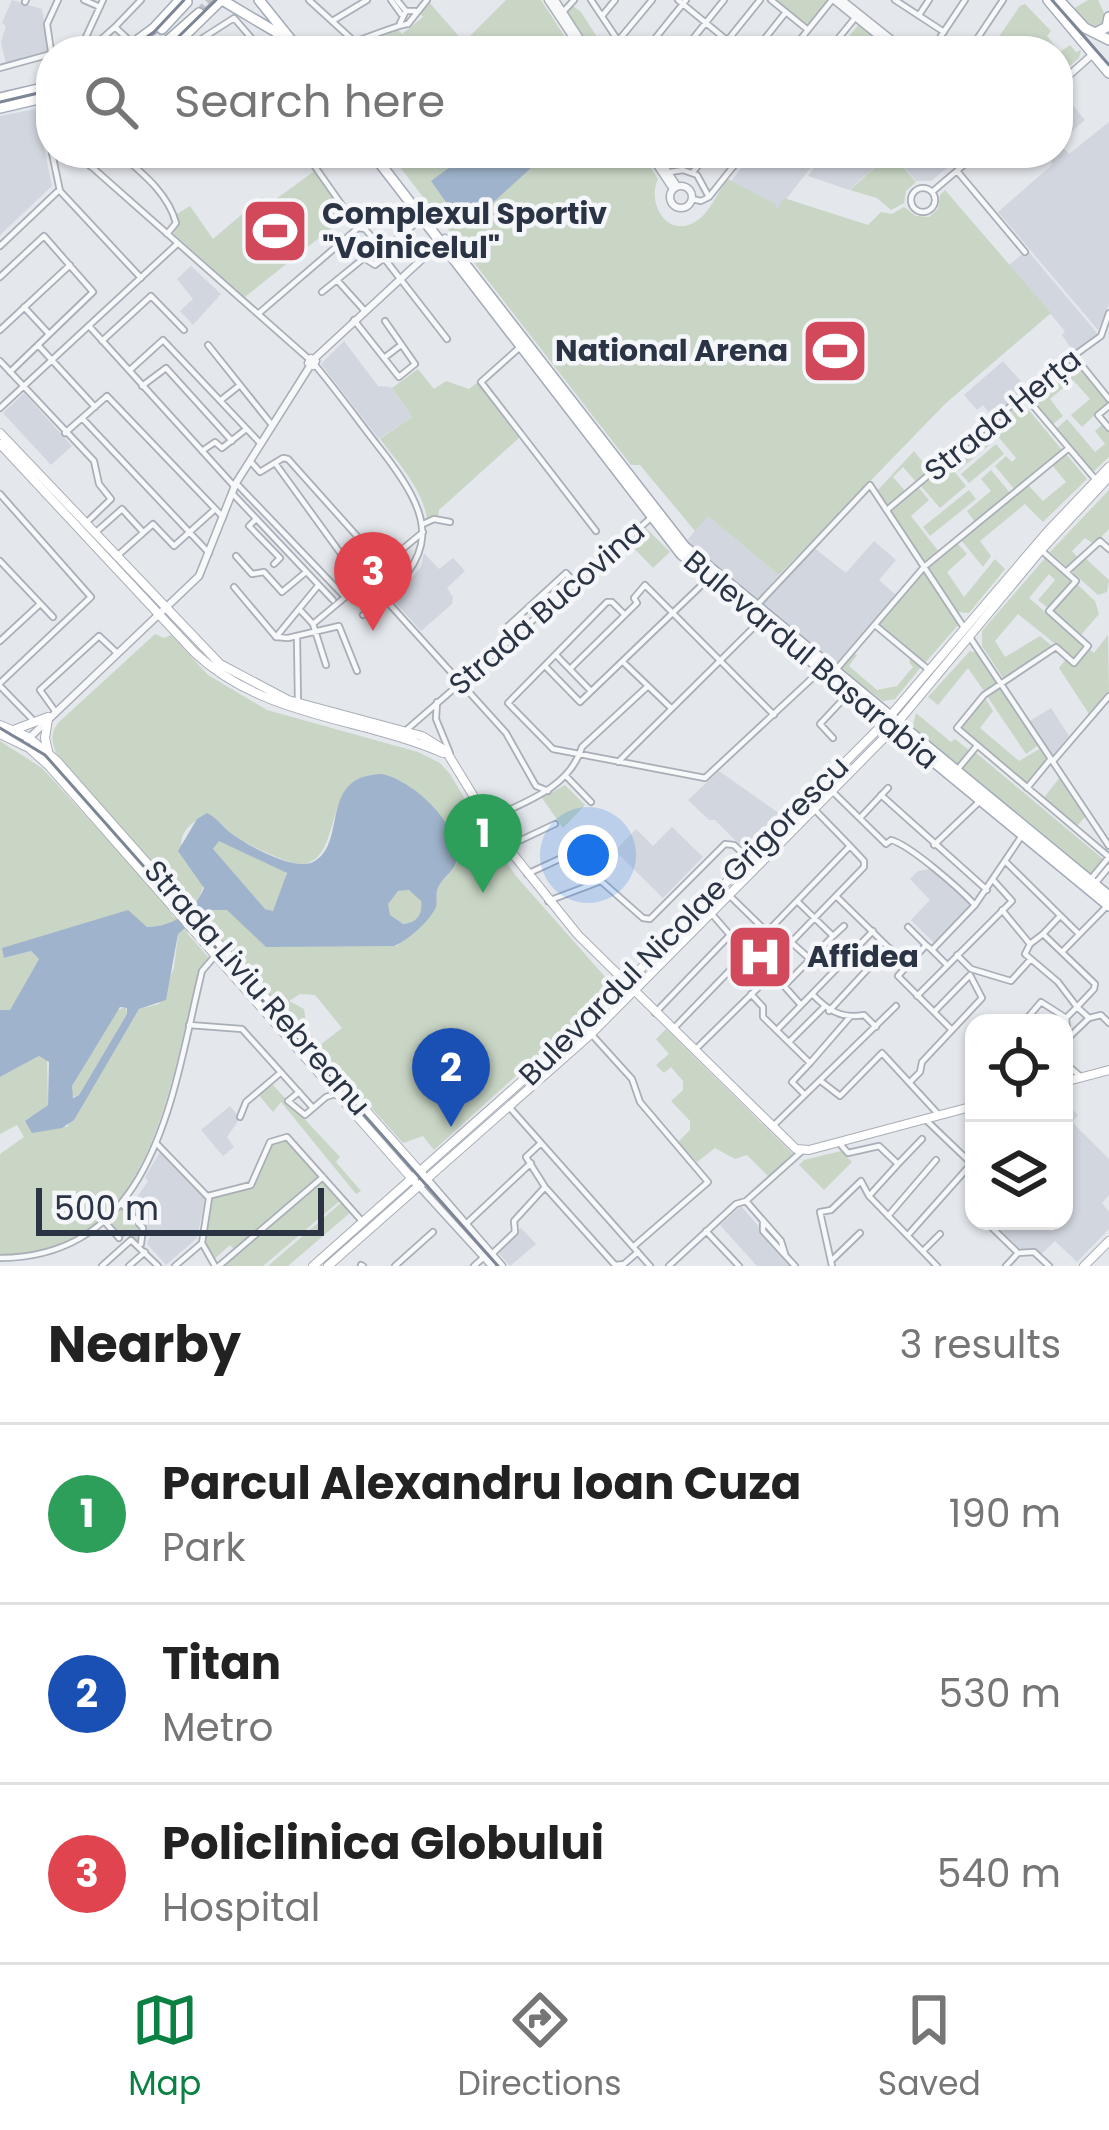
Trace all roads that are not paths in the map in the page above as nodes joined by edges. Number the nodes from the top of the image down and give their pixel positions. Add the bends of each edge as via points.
1 (58, 0) edge
2 (84, 0) edge
3 (141, 0) edge
4 (222, 0) edge
5 (259, 0) edge
6 (309, 0) edge
7 (367, 0) edge
8 (394, 0) edge
9 (427, 0) edge
10 (552, 0) edge
11 (574, 0) edge
12 (591, 0) edge
13 (615, 0) edge
14 (652, 0) edge
15 (724, 0) edge
16 (760, 0) edge
17 (771, 0) edge
18 (836, 0) edge
19 (895, 0) edge
20 (929, 0) edge
21 (965, 0) edge
22 (1003, 0) edge
23 (1048, 0) edge
24 (1059, 0) edge
25 (184, 1) edge
26 (682, 1) edge
27 (101, 4) edge
28 (854, 10) edge
29 (415, 11) junction
30 (404, 12) junction
31 (786, 12) junction
32 (199, 13) tunnel mouth
33 (561, 14) junction
34 (1108, 14) edge
35 (602, 16) junction
36 (919, 16) junction
37 (336, 18) junction
38 (400, 23) junction
39 (706, 23) junction
40 (115, 27) junction
41 (808, 30) junction
42 (944, 32) junction
43 (1091, 33) junction
44 (279, 35) edge
45 (49, 36) edge
46 (87, 36) edge
47 (105, 36) edge
48 (121, 36) edge
49 (145, 36) edge
50 (173, 36) edge
51 (188, 36) edge
52 (208, 36) edge
53 (248, 36) edge
54 (285, 36) edge
55 (352, 36) edge
56 (371, 36) edge
57 (575, 36) edge
58 (615, 36) edge
59 (622, 36) edge
60 (657, 36) edge
61 (695, 36) edge
62 (723, 36) edge
63 (731, 36) edge
64 (766, 36) edge
65 (803, 36) edge
66 (838, 36) edge
67 (884, 36) edge
68 (941, 36) edge
69 (979, 36) edge
70 (1108, 36) edge
71 (1094, 54) junction
72 (36, 57) edge
73 (0, 68) edge
74 (1073, 72) edge
75 (1109, 73) edge
76 (36, 93) edge
77 (36, 95) edge
78 (0, 98) edge
79 (0, 108) edge
80 (56, 168) edge
81 (92, 168) edge
82 (136, 168) edge
83 (317, 168) edge
84 (386, 168) edge
85 (387, 168) edge
86 (662, 168) edge
87 (696, 168) edge
88 (733, 168) edge
89 (960, 168) edge
90 (957, 171) junction
91 (693, 172) junction
92 (666, 174) junction
93 (675, 188) junction
94 (60, 190) junction
95 (932, 192) dead end
96 (709, 197) junction
97 (692, 199) junction
98 (422, 218) junction
99 (358, 228) junction
100 (167, 234) junction
101 (442, 240) junction
102 (178, 243) junction
103 (0, 246) edge
104 (1025, 252) dead end
105 (383, 254) junction
106 (70, 265) junction
107 (0, 277) edge
108 (141, 278) junction
109 (400, 278) junction
110 (337, 280) junction
111 (322, 292) dead end
112 (24, 308) junction
113 (364, 310) junction
114 (1109, 313) edge
115 (258, 314) junction
116 (354, 320) junction
117 (385, 321) dead end
118 (89, 326) junction
119 (0, 330) edge
120 (184, 330) dead end
121 (49, 335) junction
122 (447, 339) dead end
123 (102, 341) junction
124 (38, 345) junction
125 (208, 345) dead end
126 (401, 345) junction
127 (520, 347) junction
128 (1075, 357) junction
129 (384, 358) junction
130 (52, 360) junction
131 (0, 361) edge
132 (312, 362) junction
133 (129, 371) junction
134 (10, 372) junction
135 (240, 385) junction
136 (142, 386) junction
137 (22, 388) junction
138 (1024, 395) junction
139 (219, 401) junction
140 (1109, 402) edge
141 (95, 407) junction
142 (0, 409) edge
143 (82, 418) junction
144 (272, 425) junction
145 (1109, 428) edge
146 (244, 430) junction
147 (0, 433) edge
148 (65, 434) junction
149 (232, 441) junction
150 (260, 443) junction
151 (0, 444) edge
152 (1069, 448) junction
153 (202, 452) junction
154 (250, 461) junction
155 (275, 463) junction
156 (1109, 467) edge
157 (1109, 477) edge
158 (1096, 480) junction
159 (234, 488) junction
160 (0, 494) edge
161 (214, 510) junction
162 (886, 511) junction
163 (654, 516) junction
164 (223, 517) junction
165 (256, 519) junction
166 (450, 522) dead end
167 (85, 524) junction
168 (423, 528) junction
169 (596, 531) dead end
170 (143, 532) junction
171 (189, 532) junction
172 (94, 534) junction
173 (1109, 549) edge
174 (1041, 550) junction
175 (209, 553) junction
176 (236, 556) dead end
177 (116, 557) junction
178 (0, 561) edge
179 (381, 563) junction
180 (274, 564) dead end
181 (924, 567) junction
182 (307, 572) junction
183 (1066, 572) junction
184 (709, 578) junction
185 (360, 580) junction
186 (575, 583) junction
187 (319, 585) junction
188 (234, 587) dead end
189 (344, 595) junction
190 (384, 598) junction
191 (333, 600) dead end
192 (40, 604) junction
193 (756, 607) junction
194 (300, 610) junction
195 (162, 613) junction
196 (674, 614) junction
197 (363, 615) dead end
198 (625, 615) junction
199 (53, 617) dead end
200 (761, 620) junction
201 (874, 625) junction
202 (314, 628) junction
203 (966, 631) junction
204 (508, 633) dead end
205 (297, 636) junction
206 (276, 637) junction
207 (0, 640) edge
208 (118, 653) junction
209 (557, 656) junction
210 (623, 662) junction
211 (721, 663) junction
212 (326, 664) dead end
213 (546, 667) junction
214 (570, 669) junction
215 (828, 670) junction
216 (928, 670) junction
217 (357, 671) dead end
218 (460, 684) junction
219 (1001, 684) junction
220 (0, 685) edge
221 (647, 686) junction
222 (592, 692) junction
223 (850, 692) junction
224 (1109, 696) edge
225 (437, 702) junction
226 (298, 703) junction
227 (672, 710) junction
228 (52, 714) junction
229 (775, 716) junction
230 (891, 722) junction
231 (37, 724) junction
232 (0, 725) edge
233 (13, 730) junction
234 (404, 731) junction
235 (0, 734) edge
236 (439, 738) junction
237 (833, 738) dead end
238 (413, 742) junction
239 (28, 743) junction
240 (977, 746) junction
241 (48, 752) junction
242 (565, 753) junction
243 (579, 755) junction
244 (452, 759) junction
245 (618, 761) junction
246 (1052, 761) junction
247 (575, 764) junction
248 (957, 770) junction
249 (566, 776) junction
250 (536, 786) junction
251 (828, 787) junction
252 (888, 788) dead end
253 (1027, 788) junction
254 (548, 791) junction
255 (881, 795) junction
256 (534, 797) junction
257 (981, 800) junction
258 (591, 802) dead end
259 (814, 809) junction
260 (860, 818) junction
261 (487, 820) junction
262 (792, 823) junction
263 (555, 824) dead end
264 (1023, 834) junction
265 (944, 836) junction
266 (571, 842) dead end
267 (934, 845) junction
268 (850, 846) junction
269 (1109, 846) edge
270 (506, 847) junction
271 (944, 849) junction
272 (579, 850) junction
273 (1109, 857) edge
274 (748, 859) junction
275 (1006, 863) junction
276 (1109, 867) edge
277 (527, 874) junction
278 (601, 881) junction
279 (994, 881) junction
280 (1090, 885) junction
281 (987, 890) junction
282 (725, 891) junction
283 (836, 896) junction
284 (548, 901) junction
285 (796, 901) junction
286 (1109, 902) edge
287 (176, 904) junction
288 (976, 905) junction
289 (707, 909) junction
290 (1002, 910) junction
291 (1060, 916) junction
292 (815, 918) junction
293 (844, 926) dead end
294 (908, 927) dead end
295 (767, 932) junction
296 (872, 932) junction
297 (1043, 934) junction
298 (1078, 934) junction
299 (833, 936) junction
300 (792, 943) junction
301 (1030, 944) junction
302 (888, 947) junction
303 (929, 947) junction
304 (219, 952) junction
305 (1061, 952) junction
306 (957, 955) junction
307 (656, 960) junction
308 (810, 960) junction
309 (1030, 960) junction
310 (910, 961) junction
311 (946, 965) junction
312 (970, 972) junction
313 (768, 978) junction
314 (625, 983) junction
315 (784, 986) junction
316 (633, 991) junction
317 (751, 994) junction
318 (812, 994) junction
319 (917, 996) junction
320 (801, 1005) junction
321 (896, 1006) dead end
322 (1077, 1006) junction
323 (827, 1008) junction
324 (934, 1012) junction
325 (655, 1013) junction
326 (1027, 1014) edge
327 (1060, 1014) edge
328 (1070, 1014) edge
329 (849, 1018) junction
330 (1089, 1018) junction
331 (1109, 1023) edge
332 (189, 1025) junction
333 (876, 1027) junction
334 (588, 1030) junction
335 (673, 1030) junction
336 (777, 1030) junction
337 (952, 1030) junction
338 (1073, 1033) edge
339 (789, 1042) junction
340 (694, 1051) junction
341 (810, 1063) junction
342 (1073, 1069) edge
343 (1109, 1070) edge
344 (281, 1072) junction
345 (1081, 1077) junction
346 (1073, 1079) edge
347 (911, 1081) junction
348 (822, 1082) junction
349 (330, 1084) junction
350 (298, 1092) junction
351 (338, 1094) junction
352 (807, 1096) junction
353 (326, 1097) junction
354 (508, 1106) junction
355 (313, 1108) junction
356 (965, 1108) edge
357 (939, 1115) junction
358 (240, 1117) dead end
359 (925, 1119) junction
360 (777, 1128) junction
361 (922, 1138) dead end
362 (839, 1142) junction
363 (541, 1143) junction
364 (157, 1144) junction
365 (802, 1150) junction
366 (965, 1157) edge
367 (935, 1160) dead end
368 (531, 1162) junction
369 (898, 1164) junction
370 (965, 1174) edge
371 (323, 1177) junction
372 (419, 1179) junction
373 (545, 1187) junction
374 (208, 1196) junction
375 (869, 1196) junction
376 (746, 1201) junction
377 (122, 1204) junction
378 (888, 1216) junction
379 (105, 1222) junction
380 (363, 1222) junction
381 (466, 1224) junction
382 (994, 1230) edge
383 (706, 1231) junction
384 (433, 1232) dead end
385 (860, 1233) dead end
386 (940, 1234) dead end
387 (908, 1236) junction
388 (119, 1238) dead end
389 (1109, 1241) edge
390 (202, 1243) junction
391 (143, 1249) junction
392 (636, 1250) junction
393 (923, 1251) junction
394 (1018, 1253) junction
395 (488, 1255) junction
396 (0, 1258) edge
397 (831, 1264) edge
398 (102, 1266) edge
399 (128, 1266) edge
400 (158, 1266) edge
401 (175, 1266) edge
402 (217, 1266) edge
403 (313, 1266) edge
404 (328, 1266) edge
405 (395, 1266) edge
406 (474, 1266) edge
407 (492, 1266) edge
408 (502, 1266) edge
409 (618, 1266) edge
410 (650, 1266) edge
411 (669, 1266) edge
412 (739, 1266) edge
413 (795, 1266) edge
414 (937, 1266) edge
415 (1006, 1266) edge
416 (1048, 1266) edge
417 (1084, 1266) edge

1 - 45 street
2 - 27 street
3 - 40 street
4 - 44 main road
4 - 51 main road
5 - 54 main road
6 - 37 street
7 - 37 street
8 - 30 street
9 - 29 street
10 - 33 street
11 - 33 street
12 - 35 street
13 - 35 street
14 - 59 street
15 - 39 street
16 - 63 street
17 - 31 street
18 - 28 street
18 - 41 street
19 - 36 street
20 - 36 street
21 - 42 street
22 - 69 street
23 - 71 main road
24 - 43 main road
25 - 49 main road
26 - 39 street
26 - 60 street
27 - 46 street
28 - 66 street
28 - 67 street
29 - 30 street
29 - 38 street
30 - 38 street
31 - 41 street
31 - 64 street
32 - 50 main road
33 - 57 street
34 - 43 main road via 1104,30
35 - 58 street
36 - 42 street
37 - 55 street
38 - 56 street
39 - 61 street
39 - 62 street
40 - 47 street
40 - 48 street
41 - 65 street
42 - 68 street
43 - 70 main road
52 - 53 street via 234,18
70 - 71 main road
71 - 74 street
71 - 75 main road
72 - 73 street
76 - 78 main road
77 - 79 main road
80 - 94 street
81 - 100 street
82 - 100 street via 175,217
83 - 99 street
84 - 98 main road, Bulevardul Basarabia
85 - 101 main road, Bulevardul Basarabia
86 - 92 street
87 - 91 street
88 - 96 street
89 - 90 street
90 - 95 street
90 - 104 street
91 - 92 street
91 - 96 street
92 - 93 street
93 - 97 street via 688,188
93 - 97 street via 676,207
94 - 103 street
94 - 108 street
96 - 97 street
98 - 101 main road, Bulevardul Basarabia
98 - 105 street
99 - 105 street
99 - 115 street
100 - 102 street
101 - 109 street
101 - 127 main road, Bulevardul Basarabia
101 - 163 main road, Bulevardul Basarabia
102 - 108 street
102 - 115 street
105 - 109 street
105 - 110 street
106 - 107 street via 44,236
106 - 112 street
106 - 121 street via 94,292
108 - 118 street
109 - 113 street
109 - 122 street
110 - 111 street
110 - 113 street
112 - 119 street
112 - 121 street
113 - 116 street
114 - 128 street, Strada Herța via 1101,336
115 - 132 street
116 - 129 street
116 - 132 street
117 - 126 street
118 - 123 street
118 - 130 street
120 - 123 street via 151,296
121 - 124 street
123 - 133 street
124 - 130 street
124 - 134 street
125 - 135 street
126 - 129 street
126 - 129 street via 414,366 399,377
127 - 163 main road, Bulevardul Basarabia
127 - 169 street via 481,382
128 - 138 street, Strada Herța
128 - 140 street
130 - 137 street
130 - 141 street
131 - 134 street
132 - 144 street
132 - 168 street via 409,485
133 - 136 street
133 - 139 street via 163,340
134 - 137 street
135 - 139 street
135 - 144 street
136 - 149 street via 166,368
136 - 153 street
137 - 142 street
137 - 148 street
138 - 152 street
138 - 162 street, Strada Herța
139 - 146 street
140 - 145 street via 1098,415
141 - 143 street
141 - 161 street via 107,396
143 - 148 street
143 - 171 street
144 - 150 street
146 - 149 street
146 - 150 street
147 - 167 main road
148 - 167 street via 94,461 110,501
149 - 153 street
150 - 154 street
151 - 195 main road
152 - 158 street
152 - 181 street
153 - 159 street
154 - 155 street via 259,472
154 - 159 street
155 - 179 street via 288,459
155 - 185 street
156 - 158 main road
157 - 174 main road
158 - 203 main road
159 - 164 street
159 - 165 street
159 - 189 street
160 - 220 street via 91,597
161 - 164 street
161 - 171 street
162 - 181 street
162 - 193 street via 870,485
163 - 184 main road, Bulevardul Basarabia
163 - 186 street, Strada Bucovina
163 - 193 main road, Bulevardul Basarabia
164 - 175 street
165 - 180 street via 250,526 280,557
165 - 182 street
166 - 168 street via 434,519
167 - 172 main road
168 - 179 street
168 - 190 street via 415,565
170 - 171 street via 154,524 174,546
170 - 172 street via 122,509
170 - 177 street
171 - 175 street
172 - 177 main road
173 - 183 street via 1100,541
174 - 183 street
174 - 203 main road
175 - 195 street via 196,580
176 - 182 street via 283,592
177 - 195 main road
178 - 192 street
179 - 185 street
181 - 201 street
181 - 203 street
182 - 187 street
183 - 219 street via 1076,580 1048,611 1088,646 1074,663 1056,647
184 - 196 street
184 - 200 main road, Bulevardul Basarabia
185 - 189 street
186 - 204 street via 566,573
186 - 218 street, Strada Bucovina
187 - 191 street
187 - 194 street
188 - 206 street
189 - 202 street
190 - 197 street
190 - 218 street
192 - 199 street
192 - 207 street
193 - 215 main road, Bulevardul Basarabia
194 - 202 street
194 - 206 street
195 - 208 street
195 - 226 main road via 220,664
195 - 238 main road via 206,663 256,694
196 - 198 street via 645,585
196 - 210 street
196 - 211 street
198 - 209 street via 611,602
198 - 214 street
200 - 211 street
200 - 215 main road, Bulevardul Basarabia
201 - 215 street
201 - 216 street
202 - 205 street
202 - 212 street
202 - 217 street via 339,626
203 - 216 main road
203 - 219 street
203 - 230 main road
205 - 206 street
205 - 226 street
208 - 228 street
208 - 228 street via 101,635 40,690
209 - 213 street
209 - 214 street
210 - 221 street
210 - 222 street
211 - 227 street
211 - 229 street
213 - 222 street via 580,702
213 - 242 street via 508,704
214 - 222 street
215 - 223 main road, Bulevardul Basarabia
215 - 229 street
215 - 230 main road, Bulevardul Basarabia
216 - 230 main road
218 - 225 street, Strada Bucovina
218 - 250 street via 506,733
219 - 240 street via 957,728
219 - 246 street
220 - 231 street
221 - 227 street
221 - 243 street
223 - 230 main road, Bulevardul Basarabia
223 - 237 street via 820,724
224 - 246 street
225 - 234 street, Strada Bucovina
225 - 236 street, Strada Bucovina
226 - 234 main road
227 - 245 street
228 - 231 main road
228 - 239 street
228 - 241 main road
229 - 245 street via 705,778
230 - 248 main road, Bulevardul Basarabia
230 - 251 main road, Bulevardul Nicolae Grigorescu
230 - 257 main road, Bulevardul Basarabia
231 - 233 main road
232 - 233 main road, Strada Liviu Rebreanu
233 - 239 main road, Strada Liviu Rebreanu
234 - 236 main road
235 - 239 main road, Strada Liviu Rebreanu
236 - 238 main road
236 - 244 main road
238 - 244 main road
239 - 241 main road, Strada Liviu Rebreanu
239 - 287 main road, Strada Liviu Rebreanu
240 - 248 street
240 - 253 street
241 - 287 main road, Strada Liviu Rebreanu
242 - 243 street
242 - 247 street
243 - 245 street
243 - 247 street
244 - 261 main road
246 - 253 street
246 - 269 street
247 - 249 street
248 - 280 main road, Bulevardul Basarabia
249 - 254 street
249 - 258 street
250 - 254 street
250 - 256 street
251 - 259 main road, Bulevardul Nicolae Grigorescu
251 - 260 street
251 - 262 main road, Bulevardul Nicolae Grigorescu
252 - 255 street
253 - 273 street
254 - 256 street
255 - 260 street
255 - 267 street
256 - 261 street
257 - 264 main road, Bulevardul Basarabia
257 - 265 street
259 - 262 main road, Bulevardul Nicolae Grigorescu
259 - 268 street
260 - 288 street
261 - 270 main road
262 - 274 main road, Bulevardul Nicolae Grigorescu
262 - 282 main road, Bulevardul Nicolae Grigorescu
263 - 270 street
264 - 275 street
264 - 280 main road, Bulevardul Basarabia
265 - 267 street
265 - 271 street
266 - 272 street
267 - 271 street
268 - 283 street via 865,865
268 - 285 street
270 - 277 main road
271 - 281 street
272 - 277 street
272 - 278 street
273 - 280 street
274 - 278 street via 734,844 722,846 650,920
274 - 282 main road, Bulevardul Nicolae Grigorescu
275 - 279 street
275 - 291 street
276 - 280 street
277 - 284 main road
278 - 284 street
279 - 281 street
279 - 290 street via 1012,898
280 - 286 main road, Bulevardul Basarabia
281 - 288 street
282 - 289 main road, Bulevardul Nicolae Grigorescu
282 - 295 street
283 - 292 street
283 - 296 street
284 - 314 main road
285 - 292 street
285 - 295 street
286 - 298 street
287 - 304 main road, Strada Liviu Rebreanu
288 - 303 street
289 - 307 main road, Bulevardul Nicolae Grigorescu
289 - 325 street via 730,935
290 - 301 street
290 - 306 street
291 - 297 street
291 - 298 street
292 - 299 street
292 - 300 street
293 - 299 street
294 - 303 street
295 - 335 street
296 - 302 street
296 - 318 street
297 - 301 street
297 - 305 street
298 - 305 street
299 - 308 street
300 - 308 street
300 - 313 street via 771,963
301 - 309 street
302 - 310 street
302 - 323 street
303 - 310 street
303 - 311 street
304 - 332 street via 202,971
304 - 349 main road, Strada Liviu Rebreanu
304 - 372 main road, Strada Liviu Rebreanu
305 - 322 street via 1095,985
306 - 311 street
306 - 312 street
307 - 314 main road, Bulevardul Nicolae Grigorescu
307 - 316 main road, Bulevardul Nicolae Grigorescu
308 - 315 street
309 - 312 street via 1011,981
309 - 322 street
310 - 319 street via 898,976
311 - 319 street
312 - 324 street
312 - 337 street via 982,998
313 - 315 street
313 - 317 street
314 - 316 main road
314 - 334 main road, Bulevardul Nicolae Grigorescu
315 - 320 street
316 - 325 main road
316 - 334 main road, Bulevardul Nicolae Grigorescu
317 - 336 street
317 - 340 street
318 - 320 street
318 - 323 street
319 - 324 street
320 - 336 street
321 - 333 street
322 - 328 street
322 - 330 street
323 - 329 street
323 - 339 street
324 - 337 street
325 - 335 main road
326 - 327 street via 1040,1002
329 - 333 street via 864,1016
329 - 341 street
330 - 331 street
330 - 338 street
332 - 344 street via 242,1029
332 - 364 street
333 - 348 street
334 - 354 main road, Bulevardul Nicolae Grigorescu
334 - 372 main road, Bulevardul Nicolae Grigorescu
334 - 392 street via 708,1181
335 - 340 main road
336 - 339 street
337 - 347 street
339 - 341 street
340 - 360 main road
341 - 352 street via 792,1082
342 - 345 street
343 - 345 main road
344 - 350 street
344 - 358 street
345 - 346 main road
347 - 348 street via 882,1053 838,1096
347 - 357 street
348 - 352 street
349 - 351 main road, Strada Liviu Rebreanu
349 - 353 street
350 - 355 street
350 - 355 street via 288,1101 299,1114
351 - 353 street
351 - 372 main road, Strada Liviu Rebreanu
352 - 360 street
353 - 355 street
354 - 363 street
354 - 372 main road, Bulevardul Nicolae Grigorescu
356 - 357 main road
357 - 359 main road
359 - 362 main road
359 - 366 street
360 - 365 main road
361 - 369 street
362 - 365 main road
362 - 369 street via 848,1153 879,1146
363 - 368 street via 526,1157
363 - 392 street
364 - 374 street
364 - 377 street
365 - 376 street
367 - 378 street
368 - 373 street
368 - 381 street
369 - 375 street
370 - 387 street
371 - 374 street via 291,1139 278,1137 251,1185
371 - 380 street
371 - 402 street
372 - 380 main road, Bulevardul Nicolae Grigorescu
372 - 381 street, Strada Liviu Rebreanu
372 - 395 street, Strada Liviu Rebreanu
372 - 404 main road, Bulevardul Nicolae Grigorescu
373 - 395 street
373 - 409 street
374 - 390 street
375 - 378 street
375 - 397 street via 860,1180 820,1212
376 - 383 street
376 - 413 street
377 - 379 street
377 - 391 street via 143,1228
378 - 387 street
379 - 388 street
379 - 396 street via 47,1254
380 - 403 main road, Bulevardul Nicolae Grigorescu
381 - 395 street, Strada Liviu Rebreanu
382 - 394 street
383 - 411 street
383 - 412 street
384 - 405 street
385 - 397 street
386 - 393 street
387 - 393 street
389 - 417 main road
390 - 401 street
390 - 402 street
391 - 398 street via 131,1240
391 - 399 street
391 - 400 street
392 - 409 street
392 - 410 street
393 - 414 street
394 - 415 street
394 - 416 street via 1032,1251
395 - 406 street
395 - 407 street, Strada Liviu Rebreanu
395 - 408 street, Strada Liviu Rebreanu

